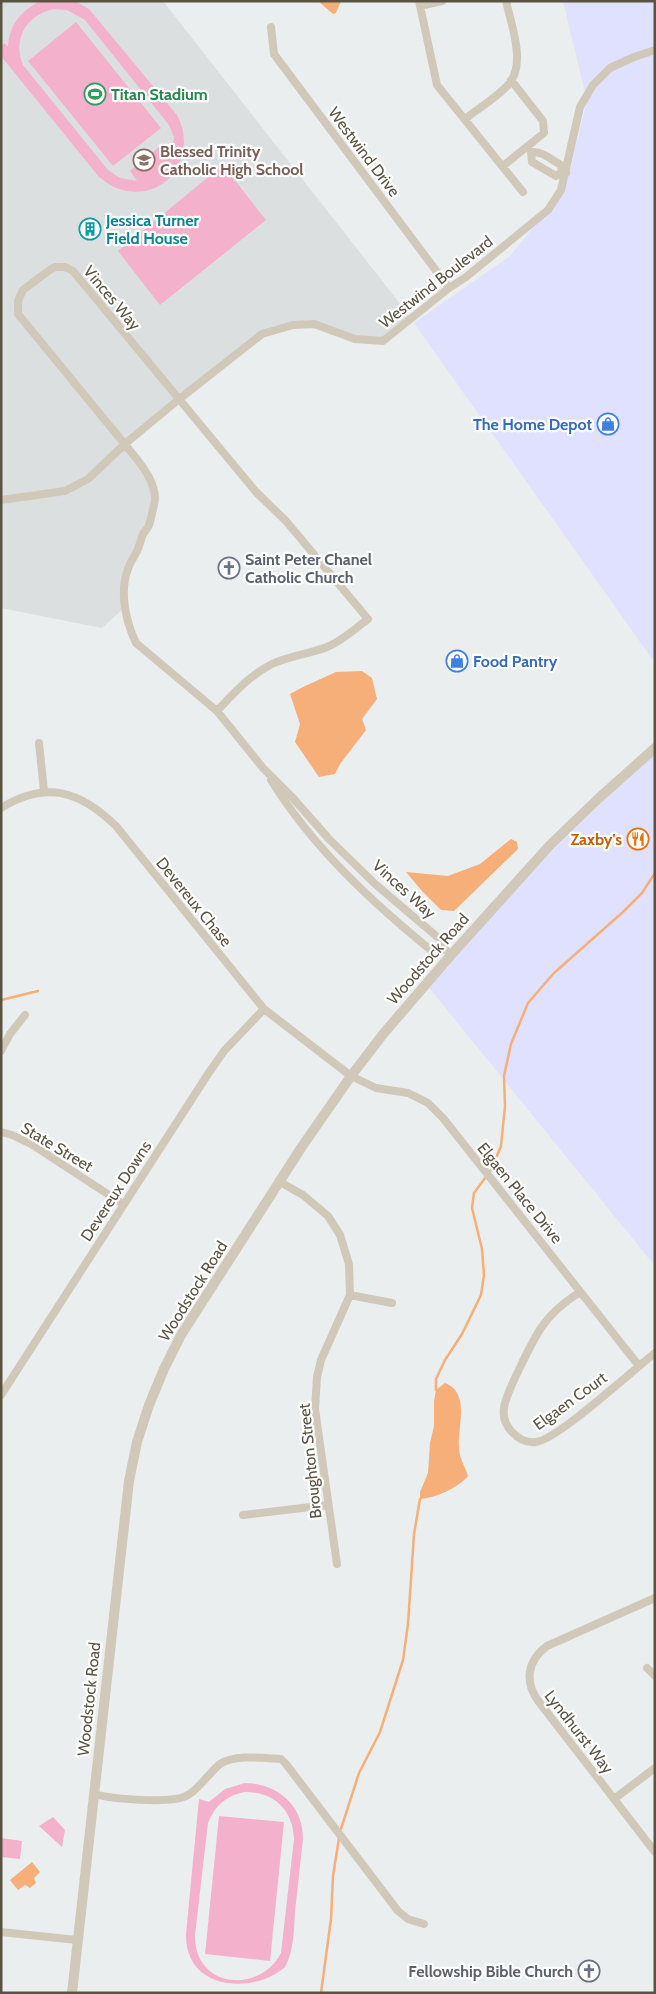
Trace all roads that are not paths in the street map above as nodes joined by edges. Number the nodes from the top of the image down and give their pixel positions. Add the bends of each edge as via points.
1 (442, 1) edge
2 (506, 1) edge
3 (420, 4) edge
4 (271, 27) dead end
5 (655, 50) edge
6 (511, 80) junction
7 (465, 119) junction
8 (529, 149) junction
9 (550, 160) junction
10 (502, 166) junction
11 (544, 170) junction
12 (564, 172) junction
13 (523, 192) dead end
14 (450, 288) junction
15 (178, 400) junction
16 (124, 445) junction
17 (1, 500) edge
18 (217, 711) junction
19 (39, 743) dead end
20 (655, 748) edge
21 (263, 768) junction
22 (44, 791) junction
23 (1, 808) edge
24 (448, 952) junction
25 (264, 1009) junction
26 (24, 1015) dead end
27 (1, 1051) edge
28 (351, 1076) junction
29 (1, 1132) edge
30 (280, 1182) junction
31 (123, 1204) junction
32 (580, 1292) junction
33 (350, 1295) junction
34 (392, 1303) dead end
35 (655, 1353) edge
36 (639, 1366) junction
37 (1, 1395) edge
38 (327, 1505) junction
39 (243, 1515) dead end
40 (337, 1564) dead end
41 (655, 1598) edge
42 (647, 1668) dead end
43 (655, 1676) edge
44 (655, 1768) edge
45 (94, 1794) junction
46 (614, 1799) junction
47 (655, 1852) edge
48 (424, 1924) dead end
49 (1, 1932) edge
50 (77, 1940) junction
51 (72, 1993) edge

1 - 3 street
2 - 6 street via 517,48 516,68
3 - 7 street via 437,85
4 - 14 street, Westwind Drive via 274,54
5 - 12 street, Westwind Boulevard via 610,68 593,85 580,106
6 - 7 street
6 - 8 street via 543,120 544,133
7 - 10 street
8 - 9 street via 539,151
8 - 10 street
8 - 11 street via 532,162
9 - 11 street
9 - 12 street via 561,165
10 - 13 street
11 - 12 street via 556,176
12 - 14 street, Westwind Boulevard via 561,190 548,210
14 - 15 street, Westwind Boulevard via 383,341 355,339 314,324 294,324 262,334
15 - 16 street, Westwind Boulevard
15 - 16 street, Vinces Way via 73,271 55,267 23,290 18,301 18,314
15 - 18 street, Vinces Way via 368,619 328,646 273,663 258,672
16 - 17 street, Westwind Boulevard via 88,479 65,491
16 - 18 street, Vinces Way via 146,472 155,500 150,524 142,535 125,581 124,600 131,632 136,643
18 - 21 street, Vinces Way
19 - 22 street
20 - 24 street, Woodstock Road via 554,841
21 - 24 street, Vinces Way via 344,854 442,941
21 - 24 street, Vinces Way via 288,808 327,854 433,952
22 - 23 street, Devereux Chase
22 - 25 street, Devereux Chase via 83,800 116,826
24 - 28 street, Woodstock Road
25 - 28 street, Devereux Chase
25 - 31 street, Devereux Downs via 224,1051
26 - 27 street
28 - 30 street, Woodstock Road
28 - 32 street, Elgaen Place Drive via 376,1088 408,1093 428,1103
29 - 31 street, State Street via 30,1144
30 - 33 street, Broughton Street via 328,1216 340,1235 349,1264
30 - 45 street, Woodstock Road via 181,1335 156,1387 138,1442 129,1482
31 - 37 street, Devereux Downs
32 - 36 street, Elgaen Place Drive
32 - 36 street, Elgaen Court via 540,1328 510,1389 503,1409 512,1434 522,1440 536,1442 550,1436
33 - 34 street
33 - 38 street, Broughton Street via 321,1360 317,1378 315,1409
35 - 36 street, Elgaen Court
38 - 39 street
38 - 40 street, Broughton Street
41 - 46 street, Lyndhurst Way via 548,1646 536,1656 529,1672 533,1694
42 - 43 street
44 - 46 street
45 - 48 street via 141,1800 185,1797 228,1760 281,1760 398,1911 408,1919
45 - 50 street, Woodstock Road
46 - 47 street, Lyndhurst Way
49 - 50 street
50 - 51 street, Woodstock Road

